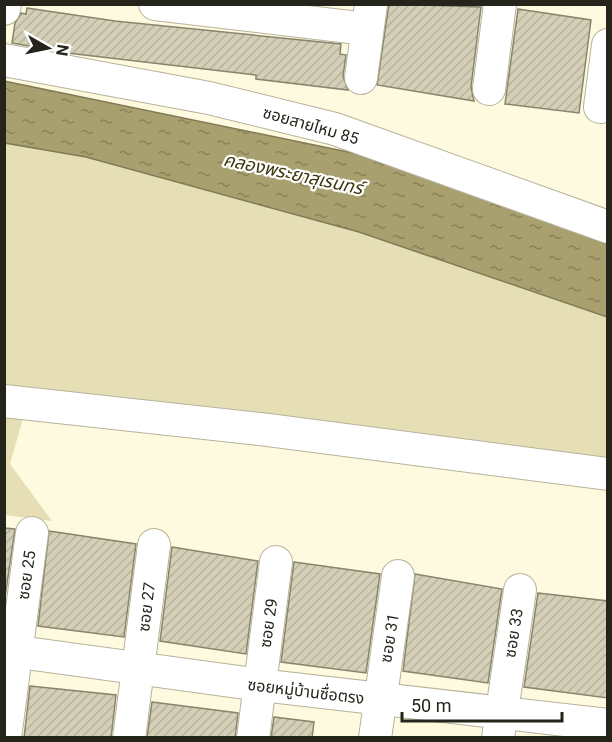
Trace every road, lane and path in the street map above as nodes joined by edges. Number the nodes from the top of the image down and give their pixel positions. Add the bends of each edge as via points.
1 (155, 4) edge
2 (500, 4) edge
3 (369, 17) edge
4 (608, 45) edge
5 (4, 60) edge
6 (362, 78) dead end
7 (489, 89) dead end
8 (600, 107) dead end
9 (608, 227) edge
10 (4, 401) edge
11 (608, 474) edge
12 (32, 533) dead end
13 (154, 546) dead end
14 (276, 562) dead end
15 (398, 576) dead end
16 (520, 590) dead end
17 (10, 651) edge
18 (139, 669) junction
19 (260, 685) junction
20 (380, 700) junction
21 (499, 725) edge
22 (608, 725) edge
23 (5, 738) edge
24 (129, 738) edge
25 (253, 738) edge
26 (375, 738) edge

1 - 3 street
2 - 7 street
3 - 6 street
4 - 8 street
5 - 9 street, ซอยสายไหม 85 via 209,98 335,129
10 - 11 street
12 - 17 street, ซอย 25
13 - 18 street, ซอย 27
14 - 19 street, ซอย 29
15 - 20 street, ซอย 31
16 - 21 street, ซอย 33
17 - 18 street, ซอยหมู่บ้านซื่อตรง
17 - 23 street, ซอย 25
18 - 19 street, ซอยหมู่บ้านซื่อตรง
18 - 24 street, ซอย 27
19 - 20 street, ซอยหมู่บ้านซื่อตรง
19 - 25 street, ซอย 29
20 - 21 street, ซอยหมู่บ้านซื่อตรง
20 - 26 street, ซอย 31
21 - 22 street, ซอยหมู่บ้านซื่อตรง

